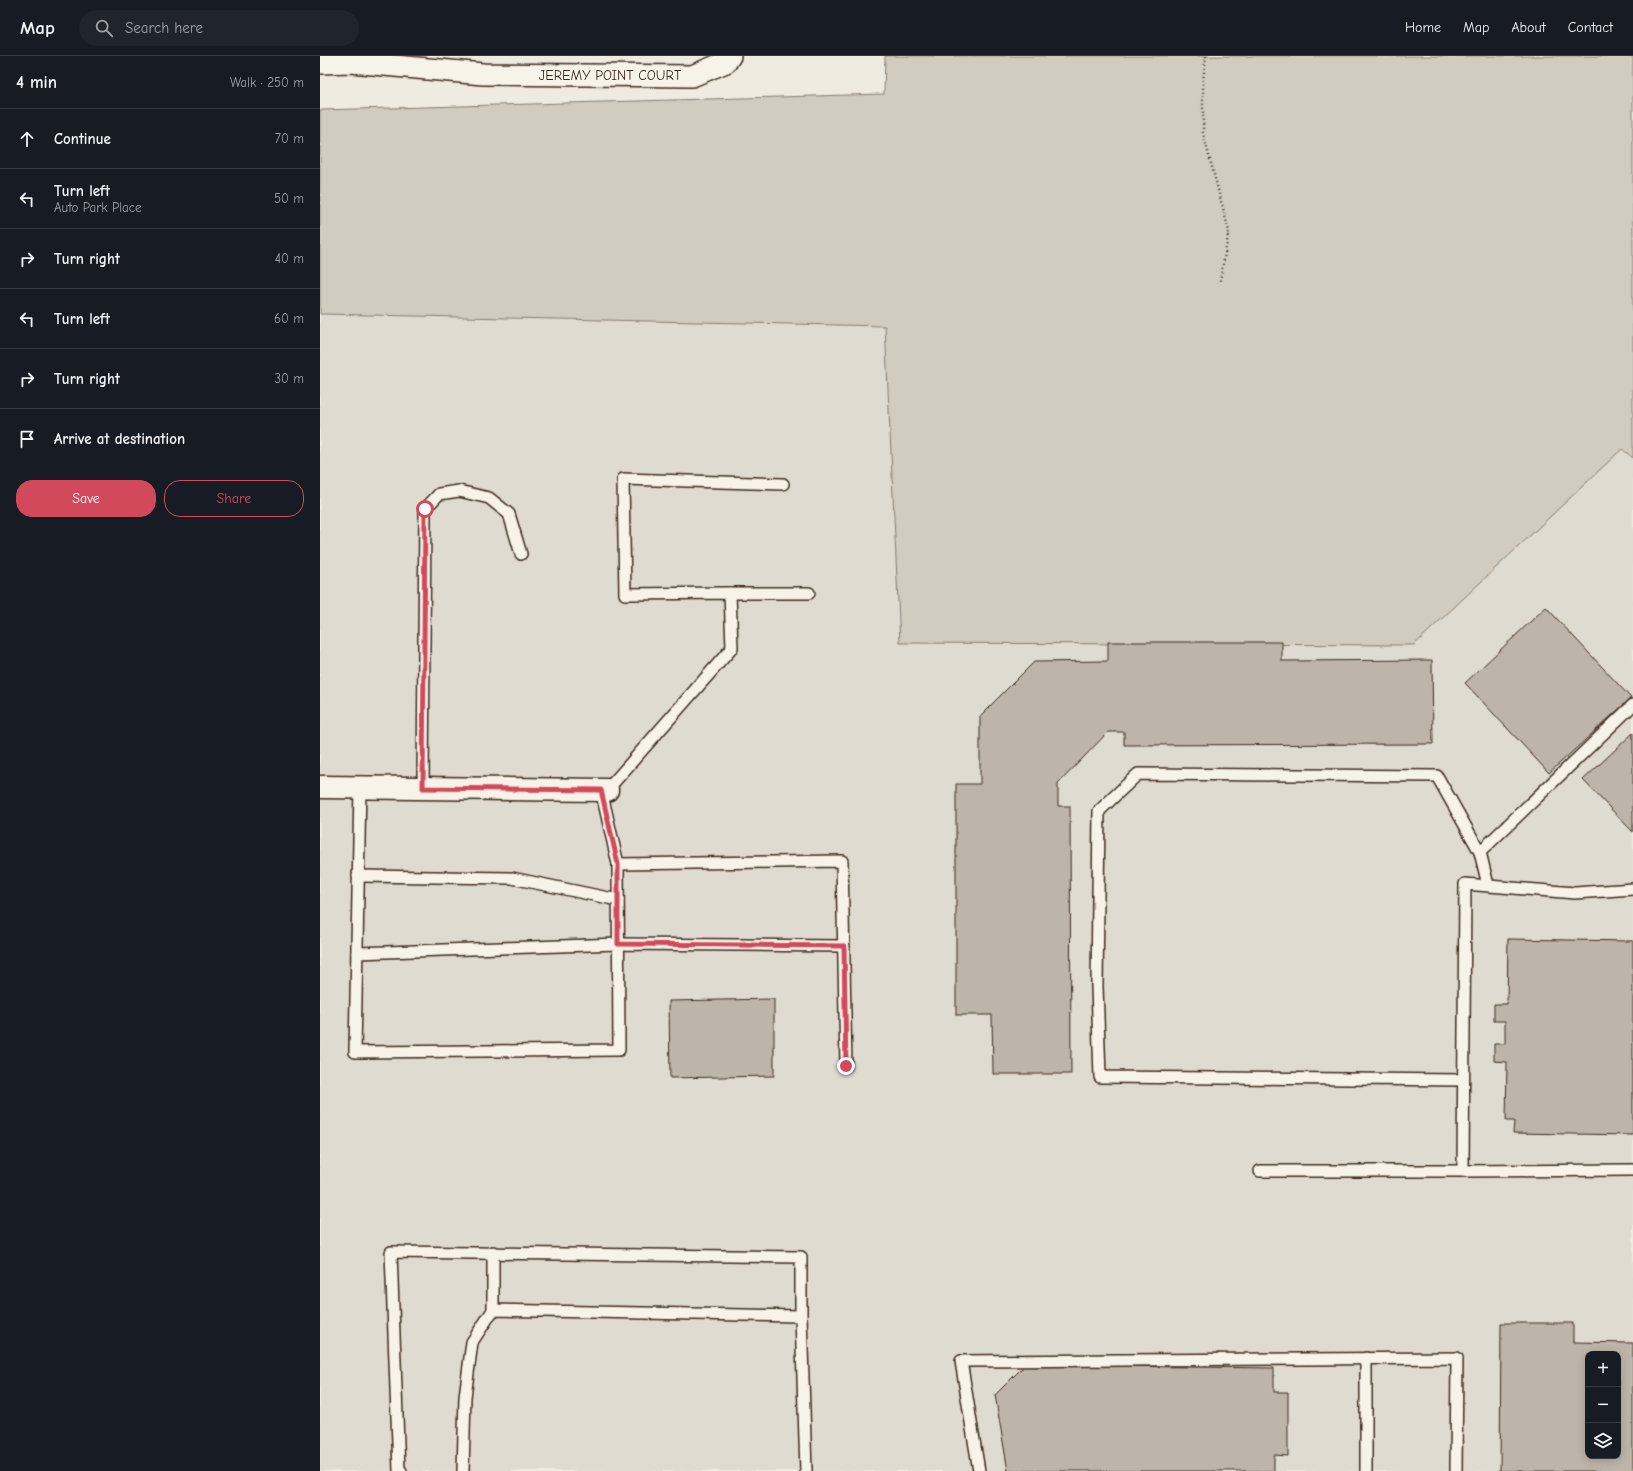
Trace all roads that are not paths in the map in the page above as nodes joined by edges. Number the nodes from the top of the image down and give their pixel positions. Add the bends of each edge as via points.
1 (730, 56) edge
2 (320, 63) edge
3 (483, 65) edge
4 (783, 484) dead end
5 (521, 554) dead end
6 (730, 593) junction
7 (809, 593) dead end
8 (1633, 705) edge
9 (320, 787) edge
10 (360, 787) junction
11 (423, 788) junction
12 (604, 790) junction
13 (1480, 852) junction
14 (618, 864) junction
15 (358, 876) junction
16 (1488, 885) junction
17 (1633, 889) edge
18 (618, 900) junction
19 (618, 944) junction
20 (844, 946) junction
21 (357, 953) junction
22 (846, 1066) dead end
23 (1464, 1080) junction
24 (1633, 1170) edge
25 (1260, 1171) dead end
26 (1463, 1171) junction
27 (493, 1252) junction
28 (493, 1310) junction
29 (801, 1316) junction
30 (1366, 1358) junction
31 (399, 1471) edge
32 (463, 1471) edge
33 (806, 1471) edge
34 (980, 1471) edge
35 (1366, 1471) edge
36 (1456, 1471) edge

1 - 3 street, JEREMY POINT COURT via 726,62 692,76
2 - 3 street, JEREMY POINT COURT
4 - 6 lane via 623,479 625,594
5 - 11 lane via 509,514 489,498 459,491 439,494 425,509
6 - 7 lane
6 - 12 lane via 732,648
8 - 13 lane
9 - 10 street
10 - 11 street
10 - 15 lane
11 - 12 street
12 - 14 lane
13 - 16 lane
13 - 23 lane via 1437,776 1138,774 1099,811 1097,986 1100,1077
14 - 18 lane
14 - 20 lane via 842,861
15 - 18 lane via 512,878
15 - 21 lane
16 - 17 lane via 1575,893
16 - 23 lane via 1465,884
18 - 19 lane
19 - 20 lane
19 - 21 lane
19 - 21 lane via 619,1050 356,1052
20 - 22 lane
23 - 26 lane
24 - 26 lane
25 - 26 lane
27 - 28 lane
27 - 29 lane via 801,1257
27 - 31 lane via 391,1252
28 - 29 lane
28 - 32 lane via 472,1342 465,1397
29 - 33 lane
30 - 34 lane via 960,1361
30 - 35 lane
30 - 36 lane via 1457,1358

